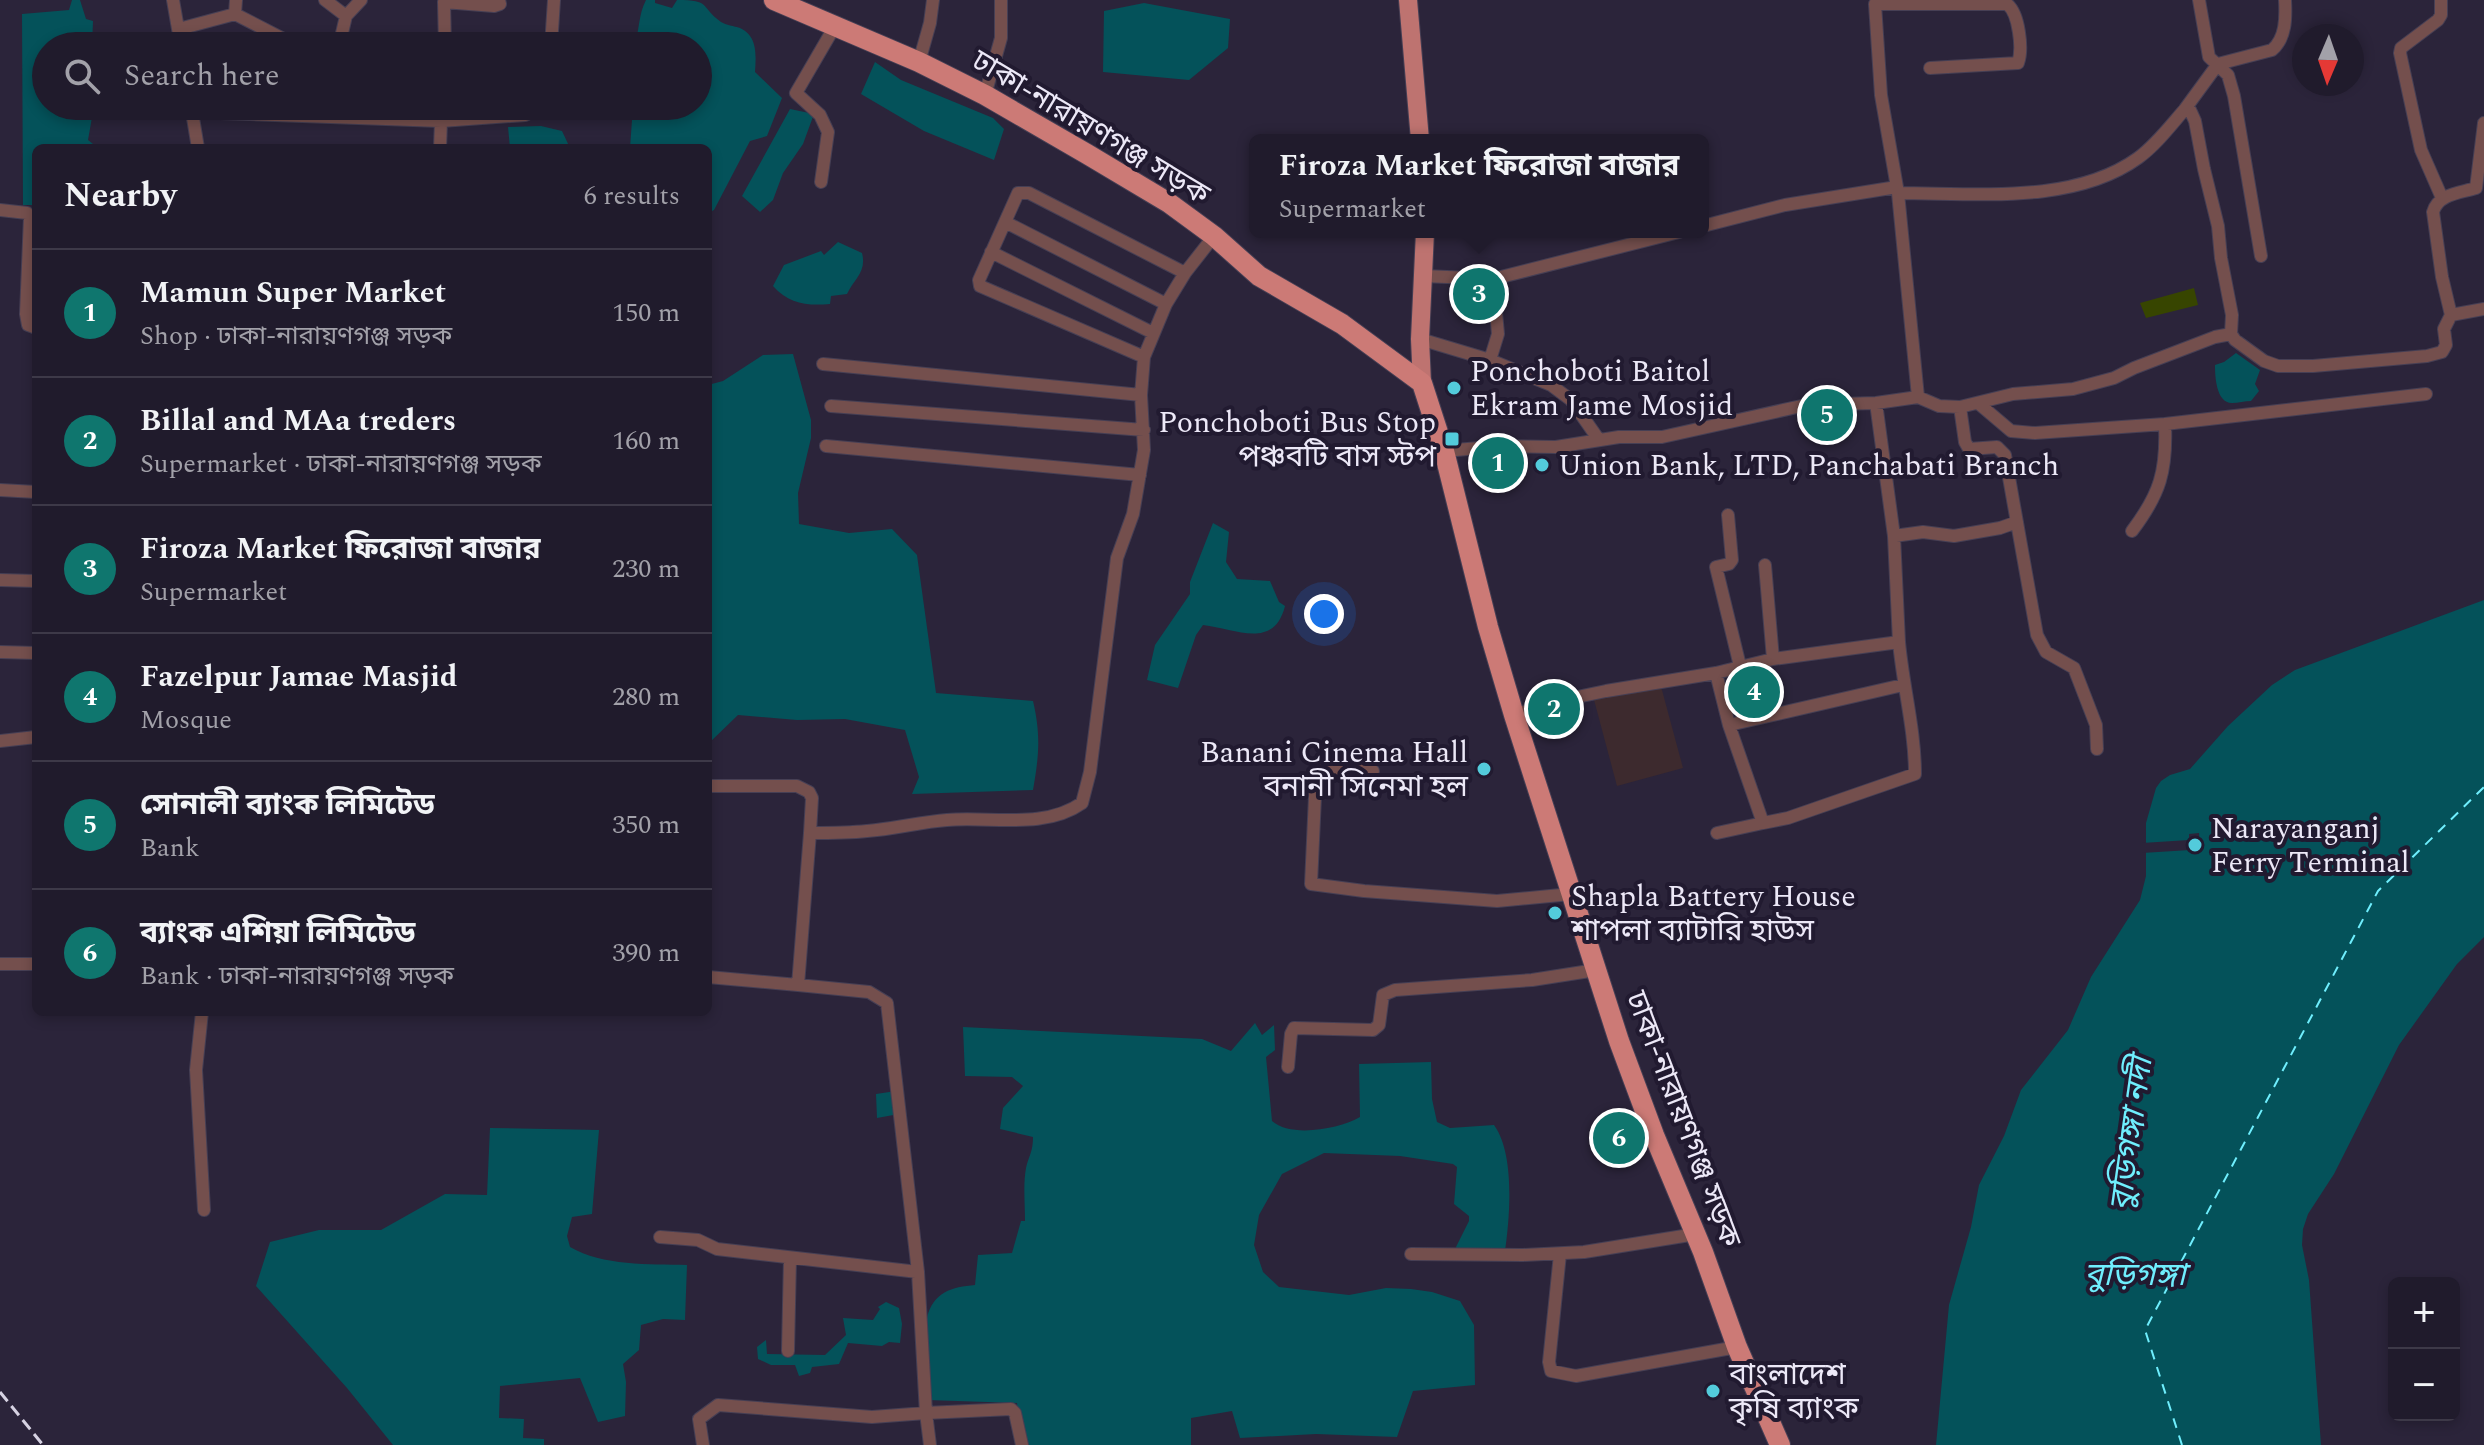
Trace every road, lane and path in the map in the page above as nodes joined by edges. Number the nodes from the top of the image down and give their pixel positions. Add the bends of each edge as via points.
1 (173, 0) edge
2 (236, 0) edge
3 (325, 0) edge
4 (361, 0) edge
5 (430, 0) edge
6 (499, 0) edge
7 (554, 0) edge
8 (774, 0) edge
9 (933, 0) edge
10 (1001, 0) edge
11 (1408, 0) edge
12 (2199, 0) edge
13 (2285, 0) edge
14 (2441, 0) edge
15 (444, 2) junction
16 (1938, 2) edge
17 (235, 14) junction
18 (346, 16) junction
19 (835, 26) junction
20 (179, 29) junction
21 (179, 32) edge
22 (270, 32) edge
23 (342, 32) edge
24 (445, 32) edge
25 (552, 32) edge
26 (919, 62) junction
27 (2218, 64) junction
28 (1930, 68) dead end
29 (985, 95) junction
30 (2185, 109) junction
31 (193, 120) edge
32 (441, 120) edge
33 (2484, 123) edge
34 (1419, 134) edge
35 (197, 144) edge
36 (440, 144) edge
37 (821, 182) dead end
38 (2480, 186) edge
39 (1897, 190) junction
40 (2442, 198) junction
41 (0, 210) edge
42 (1005, 222) junction
43 (1709, 224) edge
44 (1214, 236) junction
45 (1425, 238) edge
46 (1655, 238) edge
47 (991, 252) junction
48 (2261, 256) dead end
49 (1185, 273) junction
50 (1424, 276) junction
51 (1493, 279) junction
52 (1166, 304) junction
53 (2484, 309) edge
54 (2451, 315) junction
55 (32, 326) edge
56 (1153, 333) junction
57 (2231, 334) junction
58 (1420, 339) junction
59 (1144, 357) junction
60 (1490, 360) junction
61 (823, 364) dead end
62 (1422, 383) junction
63 (2426, 394) dead end
64 (1141, 395) junction
65 (1918, 397) junction
66 (1876, 403) junction
67 (1978, 403) junction
68 (831, 406) dead end
69 (1960, 407) junction
70 (2165, 424) junction
71 (1144, 430) junction
72 (1599, 440) junction
73 (826, 446) dead end
74 (1444, 451) junction
75 (1140, 475) junction
76 (0, 490) edge
77 (32, 492) edge
78 (1728, 515) dead end
79 (2017, 522) junction
80 (2132, 531) dead end
81 (1894, 536) junction
82 (1765, 565) dead end
83 (0, 580) edge
84 (32, 581) edge
85 (1899, 642) junction
86 (0, 652) edge
87 (32, 653) edge
88 (1773, 659) junction
89 (1740, 666) junction
90 (1716, 673) junction
91 (1903, 685) junction
92 (1514, 715) junction
93 (1729, 725) junction
94 (32, 737) edge
95 (0, 741) edge
96 (2097, 749) dead end
97 (1373, 771) dead end
98 (712, 786) edge
99 (1763, 823) junction
100 (810, 833) junction
101 (1717, 833) dead end
102 (1571, 894) junction
103 (0, 964) edge
104 (32, 964) edge
105 (1596, 970) junction
106 (712, 977) edge
107 (798, 985) junction
108 (202, 1016) edge
109 (1288, 1067) dead end
110 (204, 1210) dead end
111 (1696, 1234) junction
112 (660, 1237) dead end
113 (1411, 1254) dead end
114 (1560, 1254) junction
115 (790, 1258) junction
116 (918, 1272) junction
117 (1737, 1347) junction
118 (788, 1351) dead end
119 (926, 1413) junction
120 (703, 1445) edge
121 (930, 1445) edge
122 (1022, 1445) edge
123 (1780, 1445) edge

1 - 20 street
2 - 17 street
3 - 18 street
4 - 18 street
5 - 15 street
6 - 15 street via 498,6
7 - 25 street
8 - 19 highway, ঢাকা-নারায়ণগঞ্জ সড়ক
9 - 26 street
10 - 29 street via 1001,38
11 - 34 main road
12 - 27 street via 2209,57
13 - 27 street via 2278,45
14 - 40 street via 2438,20 2400,53 2421,150
15 - 24 street
16 - 28 street via 2010,5 2021,58 2015,64
16 - 39 street via 1875,4 1881,95
17 - 20 street
17 - 22 street
18 - 23 street
19 - 26 highway, ঢাকা-নারায়ণগঞ্জ সড়ক
19 - 37 street via 796,93 820,115 828,132
20 - 21 street
26 - 29 highway, ঢাকা-নারায়ণগঞ্জ সড়ক
27 - 30 street
27 - 48 street via 2228,75 2234,96
29 - 44 highway, ঢাকা-নারায়ণগঞ্জ সড়ক
30 - 39 street via 2141,157 2112,174 2029,194
30 - 57 street via 2195,121 2218,226
31 - 35 street
32 - 36 street
33 - 38 street
38 - 40 street
39 - 43 street via 1785,205
39 - 65 street
40 - 54 street via 2433,212 2434,230
41 - 55 street via 30,217 26,314
42 - 47 street
42 - 49 street via 1018,193 1029,193
42 - 52 street
44 - 49 street
44 - 62 highway, ঢাকা-নারায়ণগঞ্জ সড়ক via 1259,276 1342,324
45 - 50 main road
46 - 51 street
47 - 56 street
47 - 59 street via 980,286
49 - 52 street
50 - 51 street
50 - 58 main road
51 - 60 street via 1498,334
52 - 56 street
53 - 54 street
54 - 57 street via 2442,352 2313,366 2264,361
56 - 59 street
57 - 67 street via 2114,378
58 - 60 street
58 - 62 main road
59 - 64 street
60 - 72 street via 1551,385 1571,400
61 - 64 street
62 - 74 highway, ঢাকা-নারায়ণগঞ্জ সড়ক
63 - 70 street
64 - 71 street
65 - 66 street
65 - 69 street
66 - 72 street via 1806,405 1675,435
66 - 81 street
67 - 69 street
67 - 70 street via 2011,431
68 - 71 street
69 - 79 street via 1969,449 1997,447 2005,455
70 - 80 street via 2164,473 2151,506
71 - 75 street
72 - 74 street
73 - 75 street
74 - 92 highway, ঢাকা-নারায়ণগঞ্জ সড়ক
75 - 100 street via 1117,558 1082,803 1018,821 953,819
76 - 77 street
78 - 89 street via 1732,560 1716,567
79 - 81 street via 1954,536
79 - 96 street via 2037,635 2046,652 2074,668 2096,725
81 - 85 street
82 - 88 street
83 - 84 street
85 - 88 street
85 - 91 street
86 - 87 street
88 - 89 street
89 - 90 street
90 - 92 street via 1582,696
90 - 93 street
91 - 93 street
91 - 99 street via 1915,774
92 - 102 highway, ঢাকা-নারায়ণগঞ্জ সড়ক
93 - 99 street
94 - 95 street
97 - 102 street via 1318,771 1311,884 1497,901
98 - 100 street via 797,786 812,798
99 - 101 street
100 - 107 street
102 - 105 highway, ঢাকা-নারায়ণগঞ্জ সড়ক
103 - 104 street
105 - 109 street via 1395,990 1383,995 1379,1025 1373,1030 1294,1028
105 - 111 highway, ঢাকা-নারায়ণগঞ্জ সড়ক
106 - 107 street
107 - 116 street via 869,992 887,1003
108 - 110 street via 196,1070
111 - 114 street
111 - 117 highway, ঢাকা-নারায়ণগঞ্জ সড়ক
112 - 115 street
113 - 114 street
114 - 117 street via 1549,1362 1556,1374 1576,1376
115 - 116 street
115 - 118 street
116 - 119 street
117 - 123 highway, ঢাকা-নারায়ণগঞ্জ সড়ক
119 - 120 street via 872,1417 718,1405 699,1419
119 - 121 street
119 - 122 street via 1011,1409

